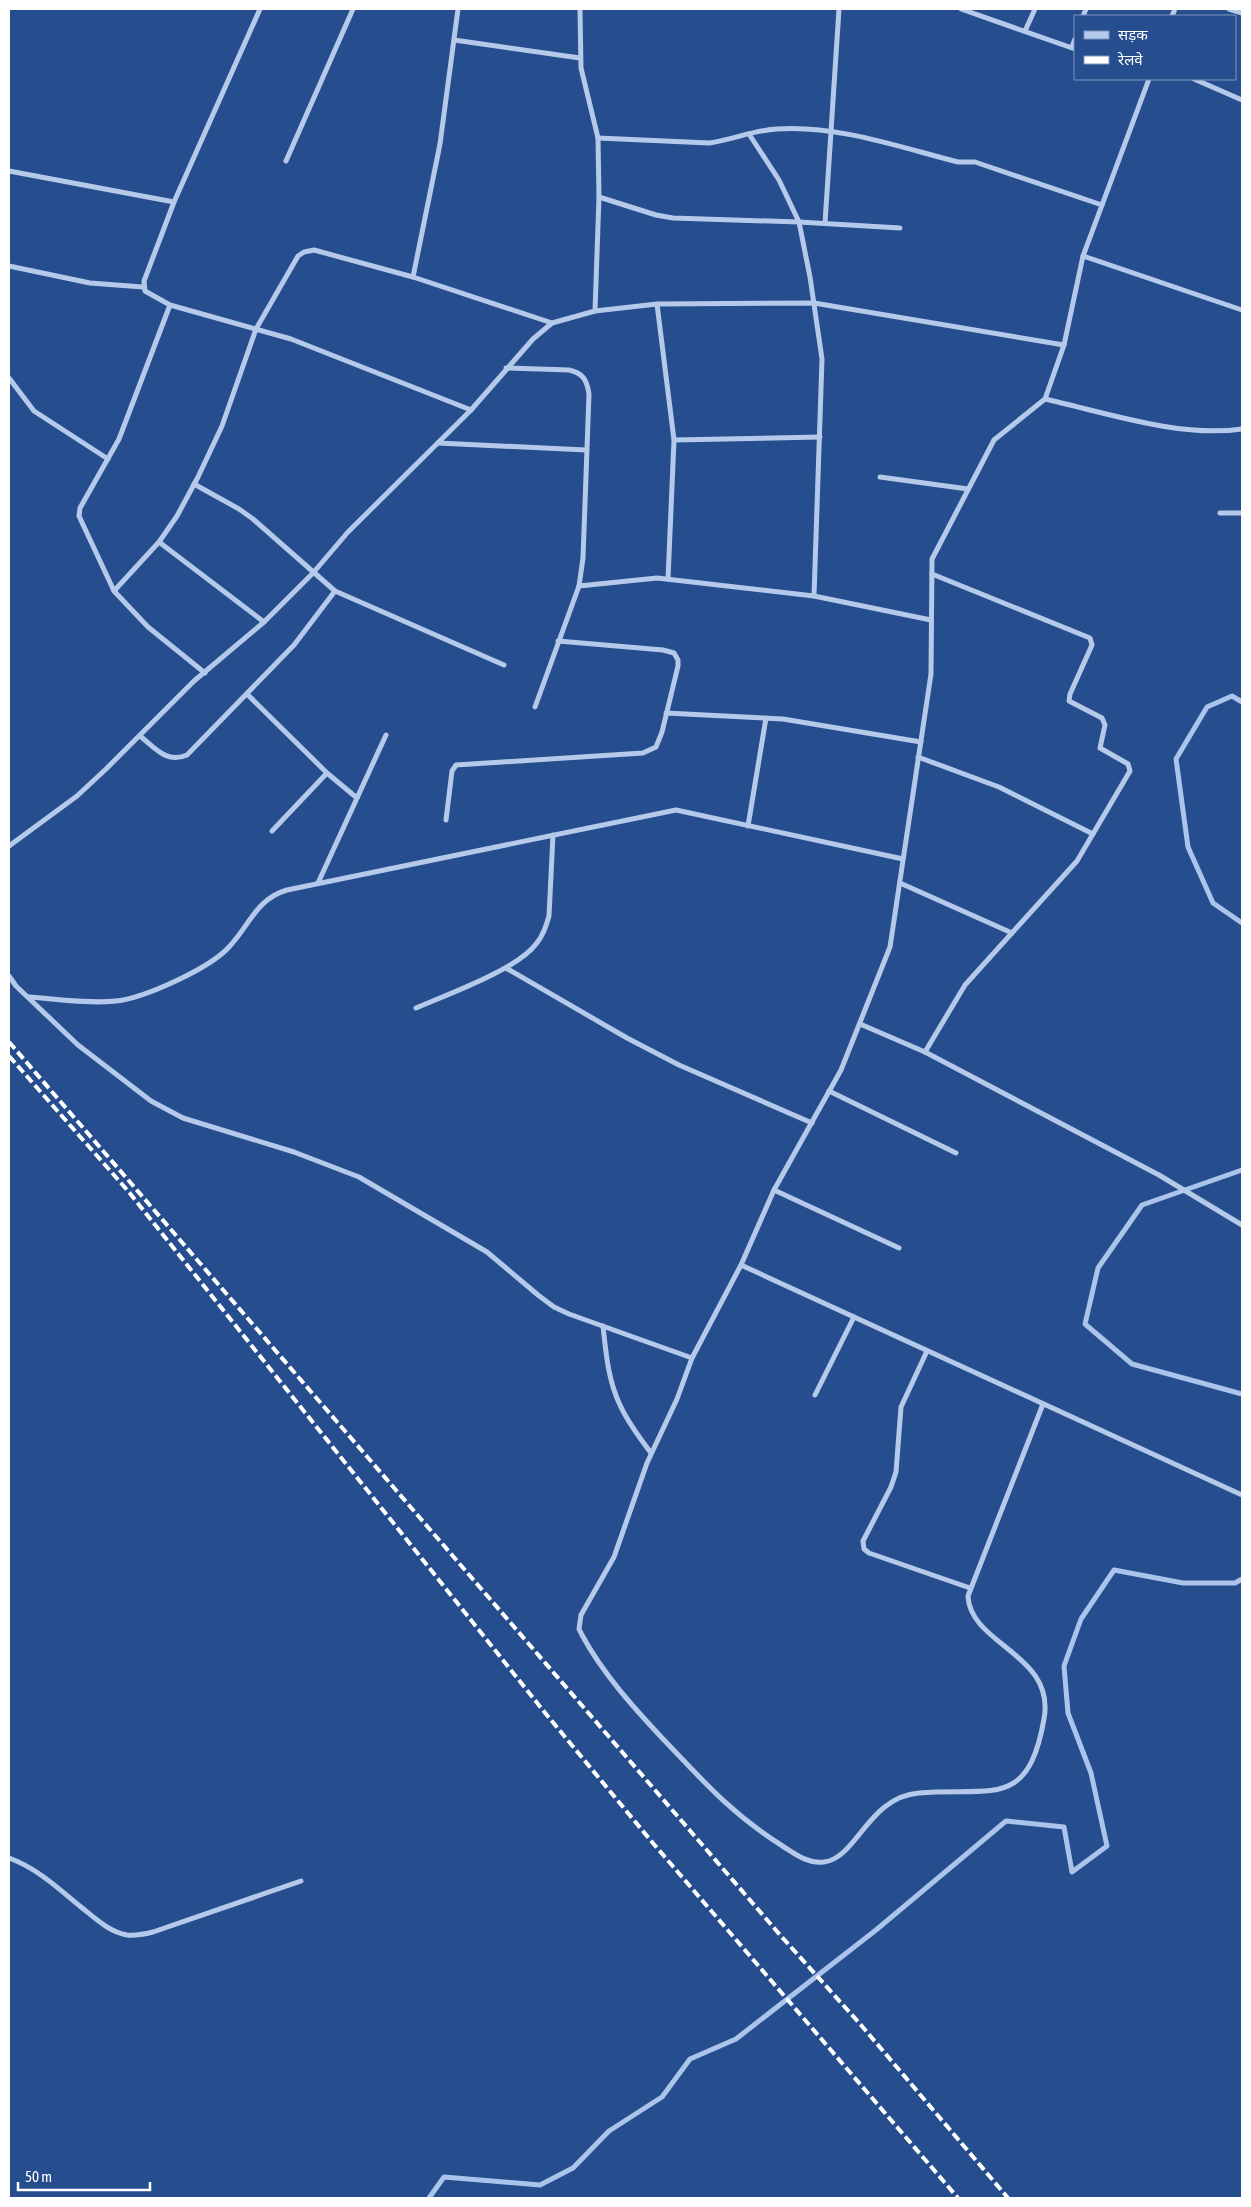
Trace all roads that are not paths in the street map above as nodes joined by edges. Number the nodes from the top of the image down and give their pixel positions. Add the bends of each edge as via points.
1 (260, 9) edge
2 (353, 9) edge
3 (458, 9) edge
4 (580, 9) edge
5 (839, 9) edge
6 (961, 9) edge
7 (1035, 9) edge
8 (1229, 9) edge
9 (1242, 13) edge
10 (1025, 31) junction
11 (454, 40) junction
12 (1073, 48) edge
13 (580, 58) junction
14 (1149, 80) edge
15 (1196, 80) edge
16 (1242, 100) edge
17 (830, 131) junction
18 (749, 134) junction
19 (598, 138) junction
20 (286, 161) dead end
21 (9, 171) edge
22 (599, 196) junction
23 (174, 202) junction
24 (1102, 205) junction
25 (799, 222) junction
26 (825, 223) junction
27 (900, 228) dead end
28 (1083, 256) junction
29 (9, 266) edge
30 (413, 277) junction
31 (143, 287) junction
32 (814, 303) junction
33 (658, 304) junction
34 (170, 305) junction
35 (1242, 310) edge
36 (595, 311) junction
37 (552, 324) junction
38 (256, 329) junction
39 (1064, 344) junction
40 (506, 368) junction
41 (9, 378) edge
42 (1046, 399) junction
43 (471, 410) junction
44 (1242, 429) edge
45 (820, 437) junction
46 (674, 440) junction
47 (438, 443) junction
48 (586, 450) junction
49 (108, 459) junction
50 (880, 477) dead end
51 (194, 484) junction
52 (968, 489) junction
53 (1220, 513) dead end
54 (1242, 513) edge
55 (159, 542) junction
56 (313, 572) junction
57 (932, 574) junction
58 (668, 579) junction
59 (579, 586) junction
60 (114, 591) junction
61 (335, 591) junction
62 (814, 596) junction
63 (932, 620) junction
64 (264, 622) junction
65 (558, 641) junction
66 (504, 665) dead end
67 (205, 673) junction
68 (247, 694) junction
69 (535, 707) dead end
70 (666, 713) junction
71 (766, 718) junction
72 (386, 735) dead end
73 (140, 736) junction
74 (921, 742) junction
75 (918, 758) junction
76 (327, 773) junction
77 (357, 798) junction
78 (446, 820) dead end
79 (748, 826) junction
80 (272, 831) dead end
81 (1094, 834) junction
82 (553, 835) junction
83 (9, 846) edge
84 (903, 859) junction
85 (318, 883) junction
86 (900, 883) junction
87 (1012, 933) junction
88 (506, 968) junction
89 (9, 976) edge
90 (29, 997) junction
91 (416, 1008) dead end
92 (860, 1024) junction
93 (924, 1052) junction
94 (830, 1092) junction
95 (812, 1123) junction
96 (956, 1153) dead end
97 (774, 1190) junction
98 (1242, 1225) edge
99 (899, 1248) dead end
100 (742, 1265) junction
101 (854, 1317) junction
102 (603, 1326) junction
103 (927, 1351) junction
104 (692, 1358) junction
105 (815, 1395) dead end
106 (1043, 1404) junction
107 (652, 1453) junction
108 (1242, 1495) edge
109 (970, 1588) junction
110 (9, 1858) edge
111 (302, 1881) dead end

1 - 23 street
2 - 20 street
3 - 11 street
4 - 13 street
5 - 17 street
6 - 10 street
7 - 10 street
8 - 9 street
10 - 12 street
11 - 13 street
11 - 30 street via 440,144
13 - 19 street
14 - 24 street
15 - 16 street
17 - 18 street via 774,129
17 - 24 street via 958,162 975,162
17 - 26 street
18 - 19 street via 709,143
18 - 25 street via 779,180
19 - 22 street
21 - 23 street
22 - 25 street via 673,218
22 - 36 street
23 - 31 street
24 - 28 street
25 - 26 street
25 - 32 street
26 - 27 street
28 - 35 street
28 - 39 street
29 - 31 street via 90,283
30 - 37 street
30 - 38 street via 314,250 304,252 298,256
31 - 34 street via 147,294
32 - 33 street
32 - 39 street
32 - 45 street via 822,359
33 - 36 street
33 - 46 street
34 - 38 street
34 - 49 street via 119,439
36 - 37 street
37 - 40 street
38 - 43 street via 291,339
38 - 51 street via 222,426
39 - 42 street
40 - 43 street
40 - 48 street via 569,370 584,378 589,394
41 - 49 street via 34,411
42 - 44 street via 1190,432
42 - 52 street via 994,440
43 - 47 street
45 - 46 street
45 - 62 street
46 - 58 street
47 - 48 street
47 - 56 street via 348,532
48 - 59 street
49 - 60 street via 80,508 79,516
50 - 52 street
51 - 55 street
51 - 56 street via 239,509
52 - 57 street via 932,559
53 - 54 street
55 - 60 street
55 - 64 street
56 - 61 street
56 - 64 street
57 - 63 street
57 - 81 street via 1086,635 1092,641 1070,701 1102,718 1105,725 1100,748 1128,764 1130,771
58 - 59 street
58 - 62 street
59 - 65 street
60 - 67 street via 148,627
61 - 66 street
61 - 68 street via 301,637
62 - 63 street
63 - 74 street via 931,674
64 - 67 street
65 - 69 street
65 - 70 street via 674,653 678,666
67 - 73 street
68 - 73 street via 182,758 165,757
68 - 76 street
70 - 71 street
70 - 78 street via 656,747 643,753 456,765 452,771
71 - 74 street
71 - 79 street
72 - 77 street
73 - 83 street via 77,796
74 - 75 street
75 - 81 street via 999,788
75 - 84 street
76 - 77 street
76 - 80 street
77 - 85 street
79 - 82 street via 676,810
79 - 84 street
81 - 87 street via 1077,861
82 - 85 street
82 - 88 street via 546,927 536,945
84 - 86 street
85 - 90 street via 272,895 221,956 187,975 136,996 106,1002
86 - 87 street
86 - 92 street via 890,946
87 - 93 street via 965,986
88 - 91 street
88 - 95 street via 635,1043
89 - 90 street
90 - 102 street via 78,1045 136,1092 159,1106 183,1118 294,1152 359,1177 486,1252 554,1307
92 - 93 street
92 - 94 street
93 - 98 street via 1159,1175
94 - 95 street
94 - 96 street
95 - 97 street
97 - 99 street
97 - 100 street
100 - 101 street
100 - 104 street
101 - 103 street
101 - 105 street
102 - 104 street
102 - 107 street via 607,1361 619,1405
103 - 106 street
103 - 109 street via 901,1407 897,1461 891,1487 863,1545 869,1553
104 - 107 street
106 - 108 street
106 - 109 street
107 - 109 street via 614,1557 581,1615 579,1629 606,1672 646,1721 720,1799 763,1833 806,1860 824,1862 841,1853 877,1813 899,1797 920,1792 993,1790 1020,1780 1030,1768 1044,1719 1044,1692 1036,1675 974,1615 969,1602
110 - 111 street via 36,1871 114,1931 137,1936

